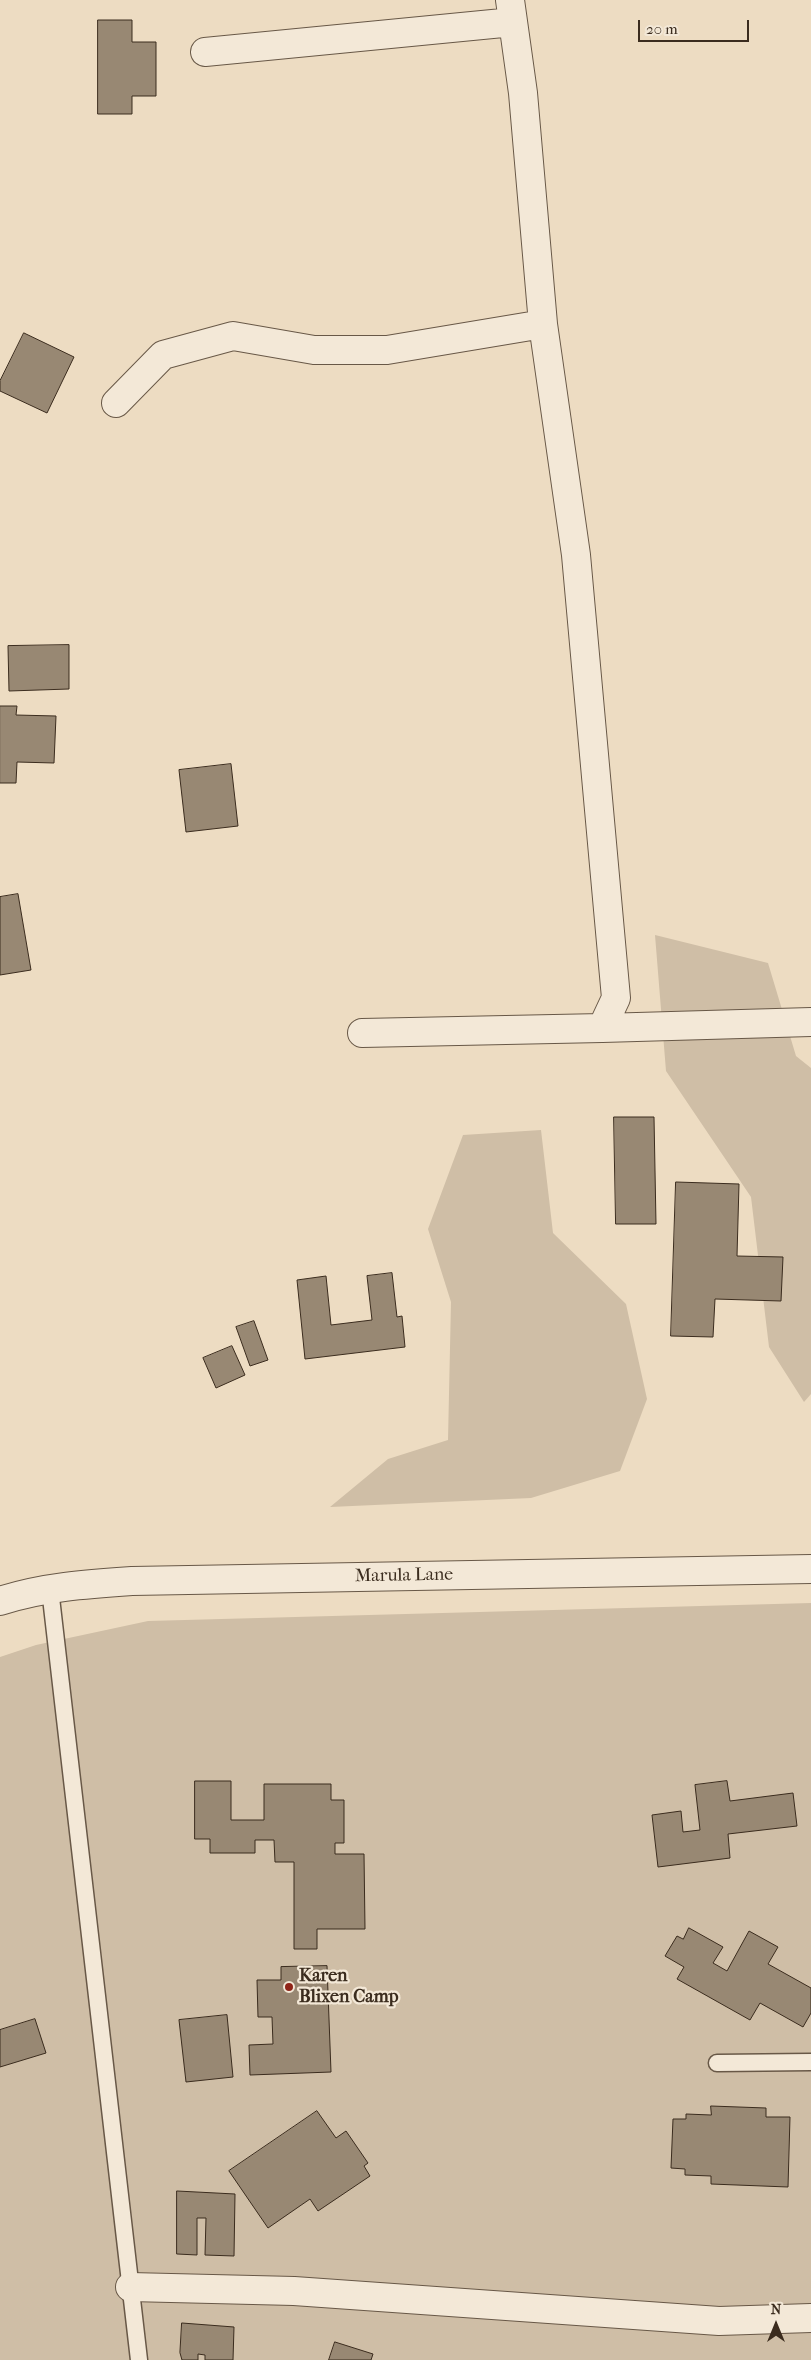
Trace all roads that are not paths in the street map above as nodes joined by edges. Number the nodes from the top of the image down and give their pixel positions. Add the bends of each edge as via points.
1 (512, 11) edge
2 (205, 52) dead end
3 (543, 324) junction
4 (116, 403) dead end
5 (811, 1022) edge
6 (602, 1028) junction
7 (362, 1033) dead end
8 (811, 1569) edge
9 (50, 1588) junction
10 (0, 1601) edge
11 (811, 2062) edge
12 (717, 2063) dead end
13 (130, 2287) junction
14 (811, 2318) edge
15 (139, 2360) edge

1 - 2 street
1 - 3 street via 523,94
3 - 4 street via 387,350 314,350 233,336 163,354
3 - 6 street via 576,555 616,998
5 - 6 street
6 - 7 street
8 - 9 street, Marula Lane via 132,1581
9 - 10 street, Marula Lane
9 - 13 lane
11 - 12 lane
13 - 14 street via 294,2291 719,2321
13 - 15 lane

